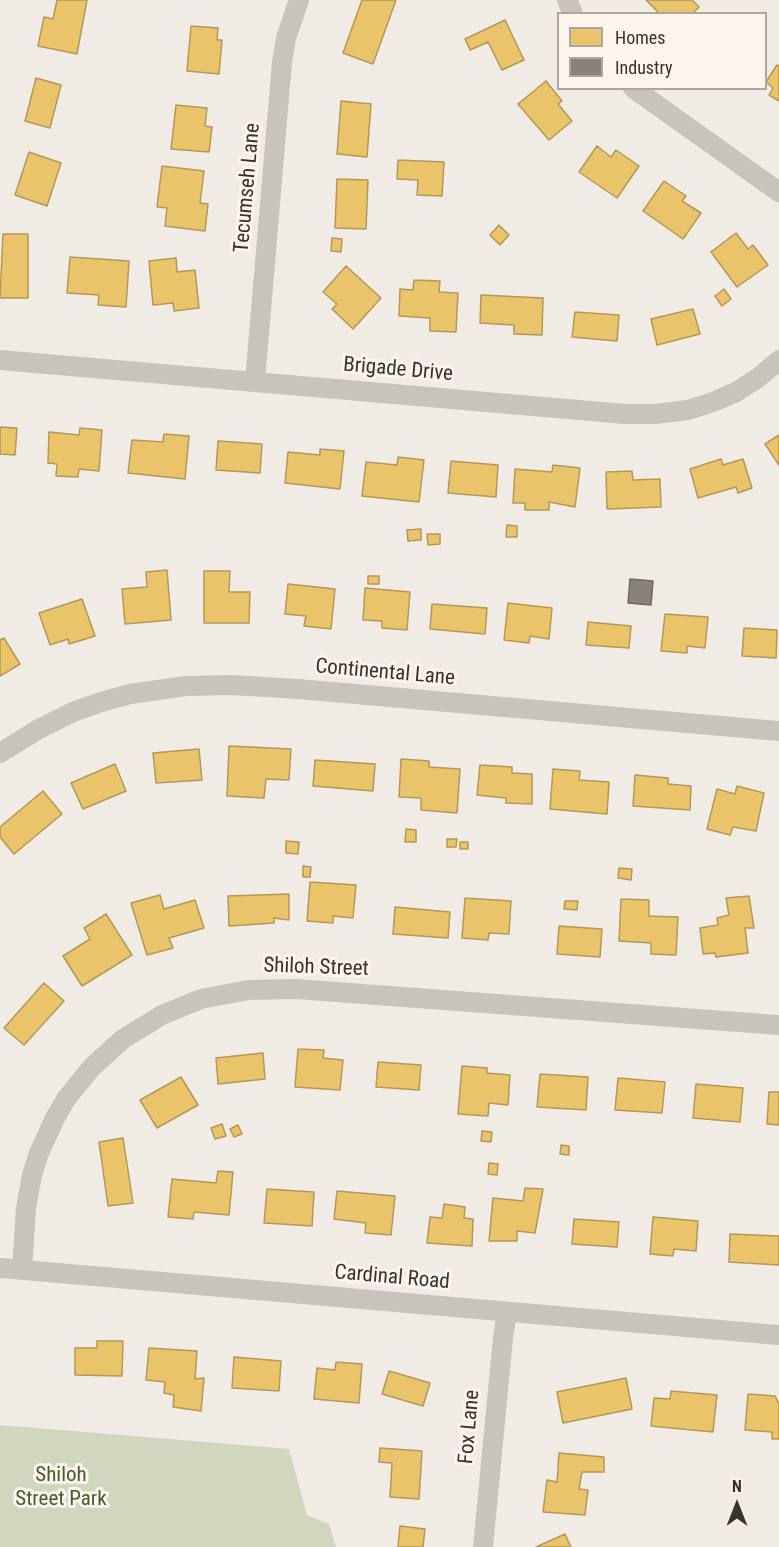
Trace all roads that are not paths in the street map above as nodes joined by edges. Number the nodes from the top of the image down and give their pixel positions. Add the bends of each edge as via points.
1 (299, 0) edge
2 (636, 90) edge
3 (779, 192) edge
4 (0, 360) edge
5 (779, 360) edge
6 (255, 381) junction
7 (779, 732) edge
8 (0, 753) edge
9 (779, 1025) edge
10 (0, 1268) edge
11 (22, 1270) junction
12 (507, 1312) junction
13 (779, 1335) edge
14 (483, 1547) edge

1 - 6 street, Tecumseh Lane via 282,63
2 - 3 street
4 - 6 street, Brigade Drive
5 - 6 street, Brigade Drive via 736,392 688,410 655,414
7 - 8 street, Continental Lane via 298,689 186,686 130,694 73,712
9 - 11 street, Shiloh Street via 296,989 248,990 201,999 162,1015 123,1039 92,1066 66,1099 32,1174
10 - 11 street, Cardinal Road
11 - 12 street, Cardinal Road
12 - 13 street, Cardinal Road
12 - 14 street, Fox Lane

